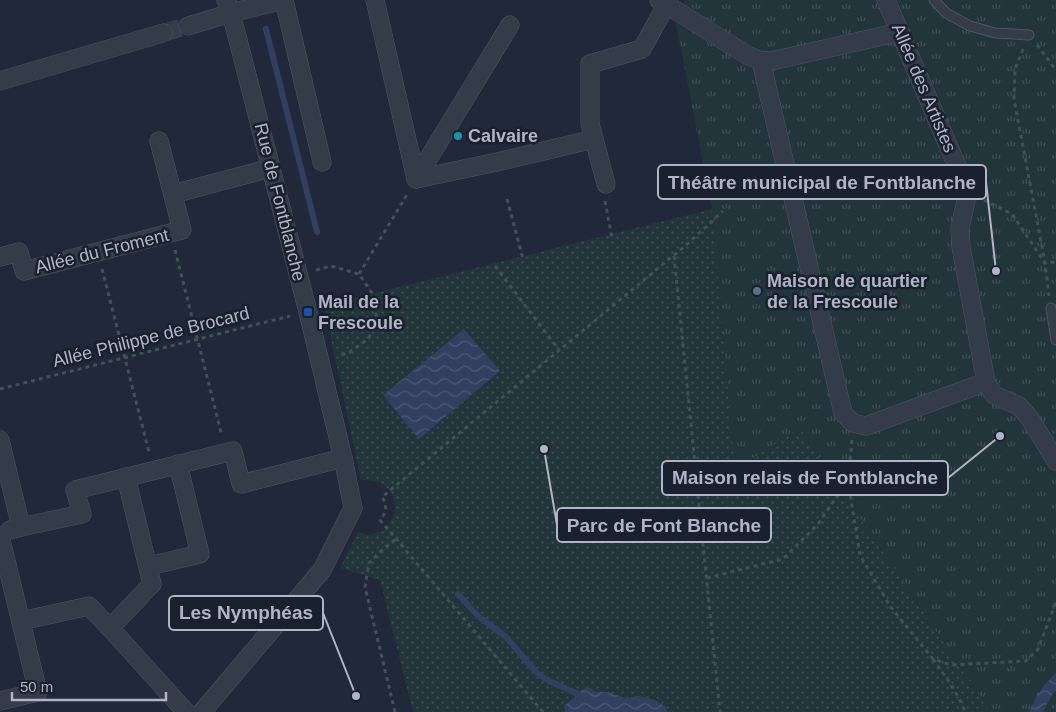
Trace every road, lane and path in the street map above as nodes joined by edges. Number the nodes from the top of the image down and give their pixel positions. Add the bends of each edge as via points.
1 (283, 0) edge
2 (375, 0) edge
3 (886, 0) edge
4 (934, 0) edge
5 (665, 2) edge
6 (228, 7) edge
7 (510, 25) dead end
8 (188, 26) tunnel mouth
9 (900, 32) junction
10 (163, 33) tunnel mouth
11 (1029, 35) junction
12 (761, 60) junction
13 (1056, 70) edge
14 (0, 81) edge
15 (594, 139) junction
16 (159, 141) dead end
17 (322, 162) dead end
18 (271, 168) junction
19 (416, 179) junction
20 (606, 184) joint
21 (173, 194) junction
22 (967, 196) junction
23 (507, 199) dead end
24 (723, 211) dead end
25 (171, 233) junction
26 (612, 238) dead end
27 (98, 252) junction
28 (674, 256) junction
29 (0, 257) edge
30 (523, 259) dead end
31 (1056, 262) edge
32 (1045, 263) junction
33 (495, 266) dead end
34 (298, 274) junction
35 (359, 274) junction
36 (1051, 308) joint
37 (308, 312) junction
38 (198, 339) junction
39 (1056, 340) edge
40 (559, 350) junction
41 (125, 358) junction
42 (320, 364) junction
43 (986, 382) junction
44 (0, 389) edge
45 (853, 423) junction
46 (0, 440) edge
47 (1051, 442) edge
48 (226, 452) junction
49 (343, 458) junction
50 (1056, 461) edge
51 (178, 464) junction
52 (154, 470) junction
53 (126, 477) junction
54 (848, 481) junction
55 (21, 527) junction
56 (0, 532) edge
57 (0, 536) edge
58 (396, 539) junction
59 (149, 566) junction
60 (707, 578) junction
61 (1056, 602) edge
62 (21, 621) junction
63 (110, 628) junction
64 (933, 659) junction
65 (0, 701) edge
66 (186, 712) edge
67 (202, 712) edge
68 (395, 712) edge
69 (543, 712) edge
70 (720, 712) edge
71 (965, 712) edge

1 - 6 street
1 - 17 street
2 - 19 street
3 - 9 street, Allée des Artistes
4 - 11 lane via 946,13 970,26 995,33
5 - 12 street via 747,55
5 - 15 street via 642,49 590,64 590,123
6 - 8 street
6 - 18 street, Rue de Fontblanche
7 - 19 street
9 - 12 street via 776,60
9 - 22 street, Allée des Artistes
10 - 14 street
11 - 13 path
11 - 32 path via 1015,69 1014,99
12 - 45 street via 844,413
15 - 19 street
15 - 20 street
16 - 21 street, Allée du Froment
18 - 21 street
18 - 34 street, Rue de Fontblanche
19 - 35 path
20 - 26 path via 605,202
21 - 25 street, Allée du Froment via 182,230
22 - 32 path via 1012,214
22 - 43 street, Allée des Artistes via 960,228 961,247
23 - 30 path
24 - 28 path
25 - 27 street, Allée du Froment
25 - 38 path
27 - 29 street, Allée du Froment via 24,271 19,252
27 - 41 path
28 - 40 path
28 - 60 path
31 - 32 path
32 - 36 path
33 - 40 path
34 - 35 path via 331,266
34 - 37 street, Rue de Fontblanche
35 - 42 path via 374,296 377,323 368,339 350,352
36 - 39 lane
37 - 38 path, Allée Philippe de Brocard
37 - 42 street, Rue de Fontblanche
38 - 41 path, Allée Philippe de Brocard
38 - 48 path
40 - 58 path via 382,497 386,510 380,520
41 - 44 path, Allée Philippe de Brocard
41 - 52 path
42 - 49 street, Rue de Fontblanche
43 - 45 street via 866,426
43 - 47 street via 994,395 1019,406
45 - 54 path
46 - 55 street
47 - 50 street
48 - 49 street via 233,450 241,484
48 - 51 street
49 - 67 street, Rue de Fontblanche via 353,508 322,570
51 - 52 street
51 - 59 street via 200,554
52 - 53 street
53 - 55 street via 76,490 82,514
53 - 59 street
54 - 60 path via 818,524 782,559
54 - 64 path via 860,556 890,606
55 - 56 street
57 - 62 street
58 - 68 path via 370,563 365,587
58 - 69 path
59 - 63 street via 152,584
60 - 70 path
61 - 64 path via 1038,649 1026,661 951,665
62 - 63 street via 89,606
62 - 65 street via 38,692
63 - 66 street
64 - 71 path

